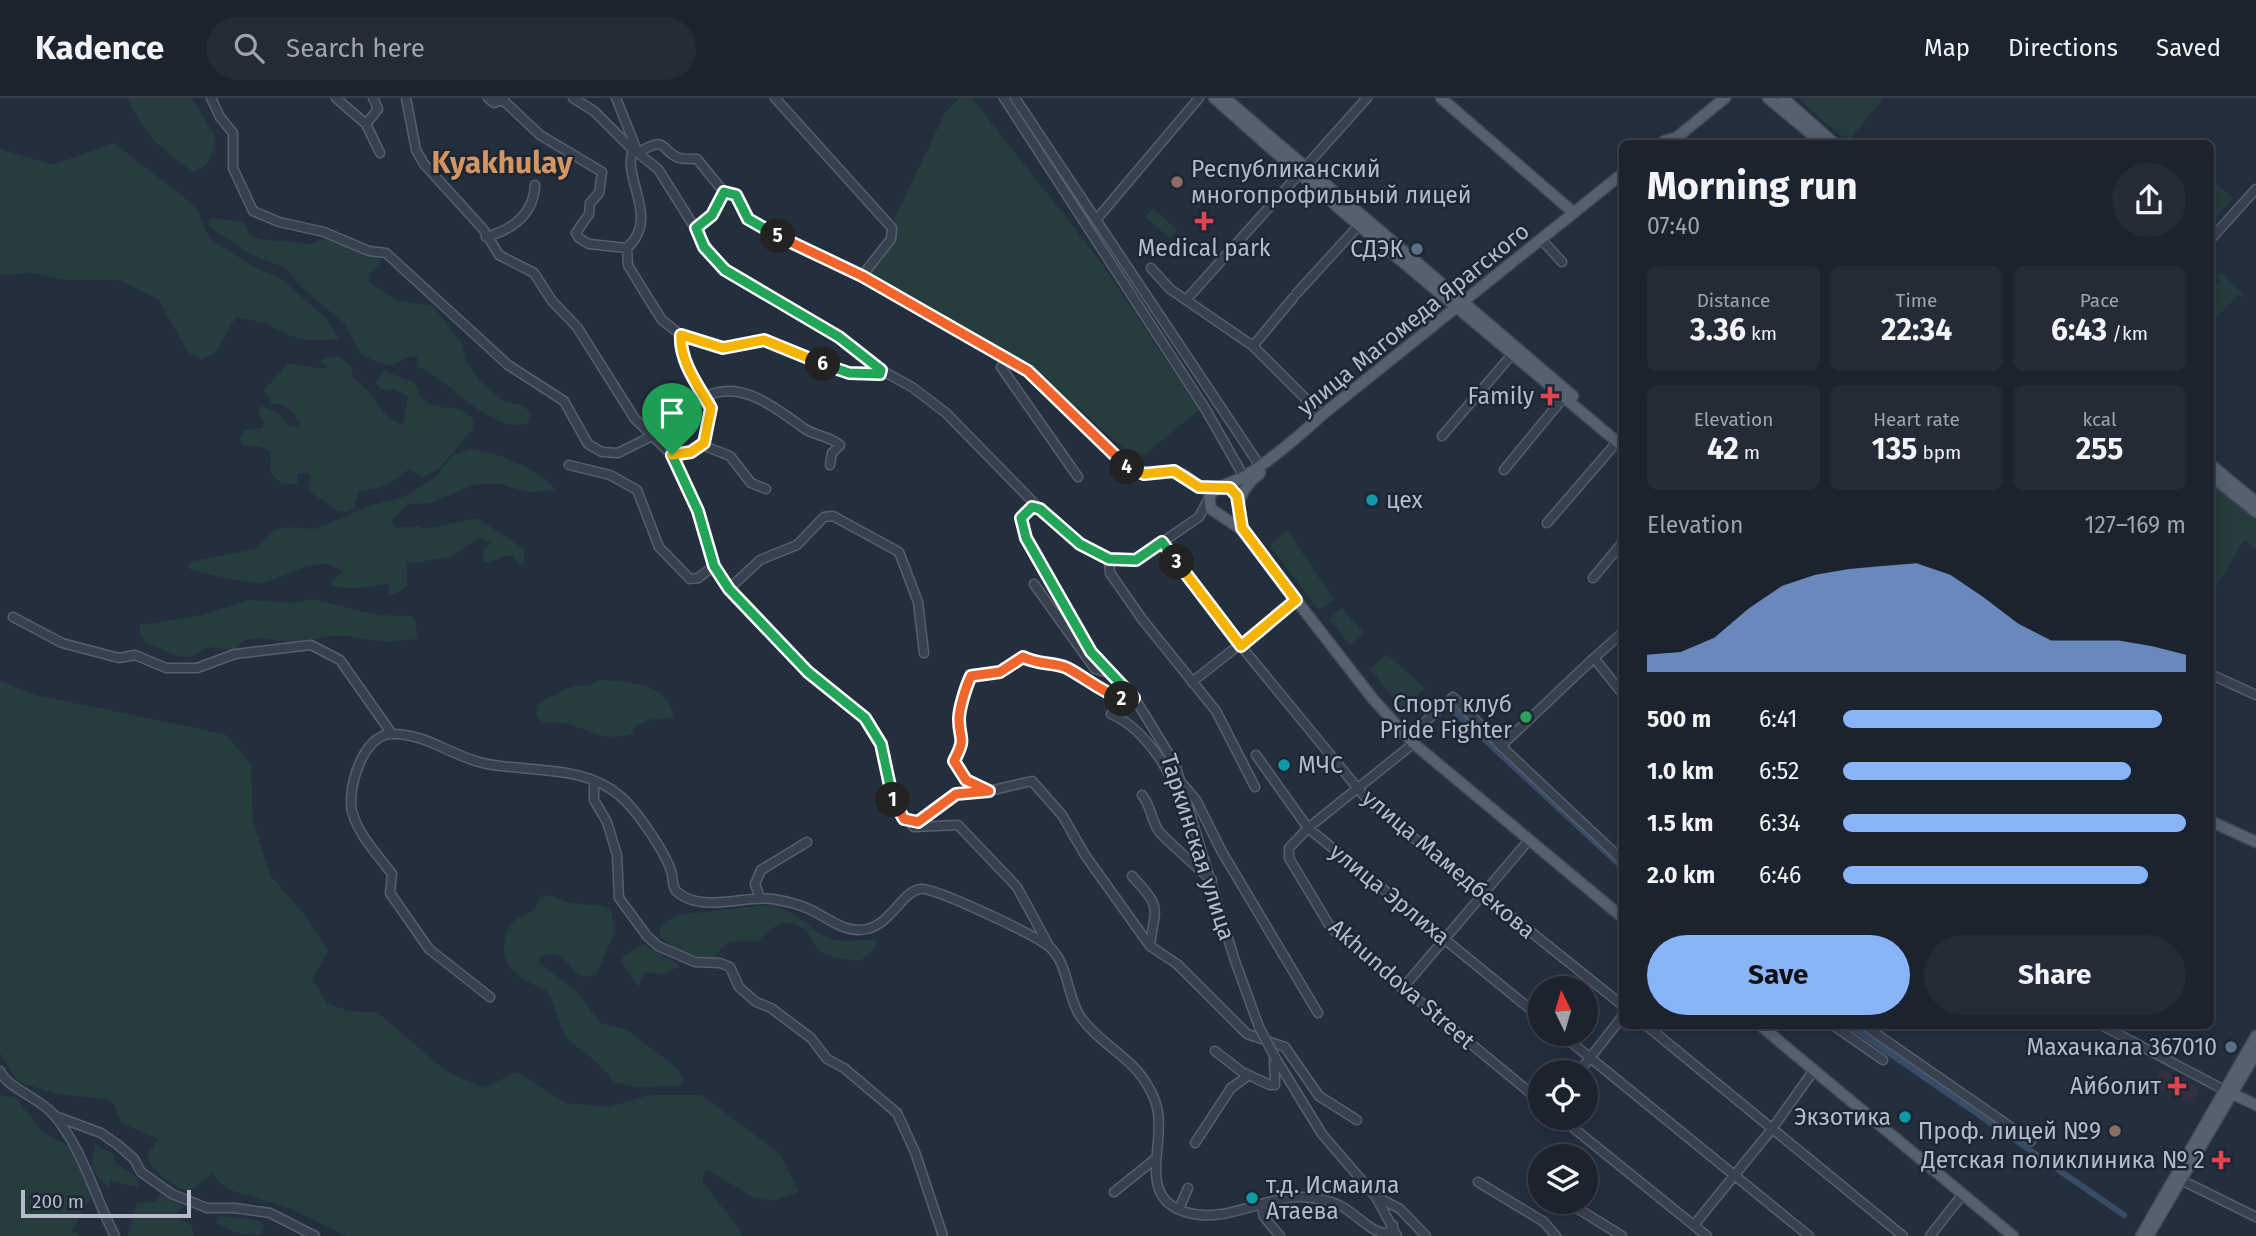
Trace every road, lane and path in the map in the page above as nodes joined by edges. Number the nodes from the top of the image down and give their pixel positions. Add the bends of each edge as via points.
1 (211, 98) edge
2 (336, 98) edge
3 (373, 98) edge
4 (406, 98) edge
5 (488, 98) edge
6 (573, 98) edge
7 (616, 98) edge
8 (775, 98) edge
9 (1004, 98) edge
10 (1015, 98) edge
11 (1199, 98) edge
12 (1214, 98) edge
13 (1225, 98) edge
14 (1367, 98) edge
15 (1441, 98) edge
16 (1715, 98) edge
17 (1726, 98) edge
18 (1768, 98) edge
19 (1783, 98) edge
20 (366, 124) junction
21 (1664, 140) edge
22 (1669, 140) edge
23 (1818, 140) edge
24 (1830, 140) edge
25 (636, 151) junction
26 (380, 153) dead end
27 (1303, 171) junction
28 (1619, 176) edge
29 (535, 185) dead end
30 (2256, 189) edge
31 (724, 192) junction
32 (1090, 211) junction
33 (1574, 213) junction
34 (1081, 217) junction
35 (1096, 220) junction
36 (1362, 222) junction
37 (696, 228) junction
38 (2214, 236) edge
39 (486, 237) junction
40 (1541, 239) junction
41 (628, 248) junction
42 (1562, 262) dead end
43 (1152, 268) dead end
44 (862, 276) junction
45 (1186, 300) junction
46 (1461, 304) junction
47 (681, 335) junction
48 (1253, 346) junction
49 (1515, 351) junction
50 (1007, 357) junction
51 (881, 370) junction
52 (705, 397) junction
53 (1564, 397) junction
54 (1322, 415) junction
55 (653, 435) junction
56 (1442, 436) dead end
57 (1619, 441) edge
58 (1619, 441) edge
59 (1619, 443) edge
60 (702, 445) junction
61 (672, 455) junction
62 (1278, 455) junction
63 (569, 465) dead end
64 (830, 465) dead end
65 (1261, 466) junction
66 (2214, 467) edge
67 (1504, 470) dead end
68 (1079, 477) dead end
69 (1244, 477) junction
70 (2214, 478) edge
71 (1220, 487) junction
72 (766, 489) dead end
73 (1019, 489) junction
74 (1209, 498) junction
75 (2256, 502) edge
76 (1237, 504) junction
77 (1038, 508) junction
78 (2256, 512) edge
79 (1222, 515) junction
80 (1199, 517) junction
81 (1021, 518) junction
82 (1547, 523) dead end
83 (1162, 542) junction
84 (1619, 547) edge
85 (1109, 559) junction
86 (714, 566) junction
87 (1593, 578) dead end
88 (1034, 584) dead end
89 (729, 589) junction
90 (1296, 600) junction
91 (12, 617) dead end
92 (1619, 636) edge
93 (1241, 646) junction
94 (924, 653) dead end
95 (1594, 658) junction
96 (1109, 673) junction
97 (2214, 676) edge
98 (1192, 681) junction
99 (1619, 689) edge
100 (2256, 695) edge
101 (1134, 698) junction
102 (1111, 715) dead end
103 (392, 734) junction
104 (1411, 740) junction
105 (1501, 746) junction
106 (1256, 755) dead end
107 (594, 781) junction
108 (1181, 782) junction
109 (1255, 787) dead end
110 (1358, 790) junction
111 (989, 791) junction
112 (1142, 795) dead end
113 (904, 819) junction
114 (2214, 823) edge
115 (1308, 828) junction
116 (2214, 831) edge
117 (1529, 840) junction
118 (807, 842) dead end
119 (2256, 842) edge
120 (2256, 849) edge
121 (1619, 857) edge
122 (1132, 876) dead end
123 (1212, 880) junction
124 (1482, 893) junction
125 (760, 898) junction
126 (1619, 914) edge
127 (1619, 915) edge
128 (1445, 938) junction
129 (1049, 946) junction
130 (1150, 946) junction
131 (1402, 989) junction
132 (491, 997) dead end
133 (1619, 1003) edge
134 (1528, 1007) edge
135 (1318, 1013) dead end
136 (1619, 1021) edge
137 (1651, 1029) edge
138 (1764, 1029) edge
139 (1838, 1029) edge
140 (1869, 1029) edge
141 (2109, 1029) edge
142 (2256, 1036) edge
143 (1576, 1046) edge
144 (1215, 1051) dead end
145 (2256, 1054) edge
146 (1590, 1058) junction
147 (1276, 1059) junction
148 (1883, 1060) dead end
149 (1814, 1070) junction
150 (0, 1071) edge
151 (1249, 1075) junction
152 (1528, 1091) edge
153 (2229, 1092) junction
154 (2256, 1105) edge
155 (55, 1116) junction
156 (1357, 1120) dead end
157 (1772, 1129) junction
158 (1576, 1130) edge
159 (2031, 1140) dead end
160 (1195, 1143) dead end
161 (1155, 1159) junction
162 (1734, 1176) junction
163 (2183, 1181) junction
164 (1478, 1182) dead end
165 (1188, 1188) dead end
166 (1114, 1192) dead end
167 (1962, 1194) junction
168 (1376, 1197) junction
169 (1261, 1204) junction
170 (1179, 1209) junction
171 (1586, 1214) edge
172 (2256, 1217) edge
173 (1393, 1225) junction
174 (1694, 1225) junction
175 (115, 1236) edge
176 (315, 1236) edge
177 (943, 1236) edge
178 (1280, 1236) edge
179 (1397, 1236) edge
180 (1426, 1236) edge
181 (1556, 1236) edge
182 (1622, 1236) edge
183 (1707, 1236) edge
184 (1809, 1236) edge
185 (1903, 1236) edge
186 (1930, 1236) edge
187 (2012, 1236) edge
188 (2141, 1236) edge
189 (2148, 1236) edge

1 - 55 street via 233,133 233,168 253,211 386,253 508,366 564,401 589,444 602,452 630,449
2 - 20 street
3 - 20 street via 378,109
4 - 39 street via 416,150 424,164
5 - 41 street via 494,103 503,100 540,135 602,172 599,193 576,233 589,244
6 - 25 street via 594,111
7 - 25 street
8 - 44 street via 892,229 891,239
9 - 34 street
10 - 32 street
11 - 35 street
12 - 27 main road
13 - 27 main road
14 - 27 street
15 - 33 main road
16 - 21 main road
17 - 22 main road
18 - 23 main road
19 - 24 main road
20 - 26 street
25 - 31 street via 665,145 678,158 697,159
25 - 37 street via 658,169
25 - 41 street via 631,160 640,225
27 - 36 main road
27 - 36 main road via 1343,212
27 - 45 street
28 - 33 main road, улица Магомеда Ярагского
29 - 39 street via 533,203 521,219
30 - 38 street
31 - 37 street via 712,215
31 - 44 street via 736,195 756,225
32 - 34 street
32 - 35 street
33 - 40 main road, улица Магомеда Ярагского
34 - 69 street
35 - 65 street
36 - 46 main road
36 - 46 main road via 1407,266
36 - 48 street
37 - 51 street via 704,247 725,270 839,337
39 - 55 street via 499,255 524,266 540,281 577,327 635,419
40 - 42 street
40 - 46 main road, улица Магомеда Ярагского
41 - 47 street via 628,265 643,290 662,320
43 - 45 street
44 - 50 street
45 - 48 street
46 - 49 main road
46 - 54 main road, улица Магомеда Ярагского
47 - 51 street via 723,348 764,340 849,373 880,374
47 - 52 street via 680,347
48 - 54 street
49 - 53 main road
49 - 56 street
49 - 57 main road
50 - 68 street via 1000,367
50 - 71 street via 1028,371 1129,469 1144,474 1174,471 1199,487
51 - 73 street via 946,413
52 - 60 street via 711,408
52 - 64 street via 725,391 777,406 807,430 840,445 832,453
53 - 58 main road
53 - 67 street
54 - 62 main road, улица Магомеда Ярагского
55 - 61 street
59 - 82 street
60 - 61 street
60 - 72 street via 730,456 751,483
61 - 86 street via 698,511
62 - 65 main road, улица Магомеда Ярагского
62 - 76 main road via 1244,489
63 - 86 street via 610,475 637,490 659,547 690,579
65 - 69 main road, улица Магомеда Ярагского
66 - 75 main road
69 - 71 main road, улица Магомеда Ярагского
70 - 78 main road
71 - 74 main road
71 - 76 main road via 1234,491
73 - 77 street
73 - 81 street, Таркинская улица
74 - 79 main road via 1211,509
74 - 80 street
76 - 79 main road
76 - 90 main road via 1242,528
77 - 81 street via 1024,512
77 - 85 street via 1080,544
79 - 80 street
79 - 90 main road via 1241,529
80 - 83 street
81 - 96 street, Таркинская улица via 1026,538 1091,652
83 - 85 street via 1136,560
83 - 93 street, улица Мамедбекова
84 - 87 street
85 - 98 street via 1110,573
86 - 89 street
88 - 96 street via 1095,670
89 - 94 street via 760,560 797,545 824,517 833,516 899,552 920,611
89 - 113 street via 808,672 865,718 881,744 893,798
90 - 93 street
90 - 104 main road
91 - 103 street via 62,643 118,658 135,656 166,668 197,668 235,654 311,645 340,660
92 - 95 street
93 - 98 street
93 - 110 street, улица Мамедбекова
95 - 99 street
95 - 105 street
96 - 101 street, Таркинская улица
97 - 100 street
98 - 109 street via 1216,711
101 - 108 street, Таркинская улица via 1160,737
101 - 111 street via 1103,692 1068,669 1023,657 1000,672 971,676 959,717 964,738 954,761 966,780
102 - 108 street via 1134,729 1171,779
103 - 107 street via 433,741 475,762
103 - 132 street via 366,747 353,787 352,810 360,831 392,874 390,893 429,949
104 - 105 street via 1453,697
104 - 110 street
104 - 117 main road
104 - 126 main road
105 - 121 street
106 - 115 street, улица Эрлиха
107 - 125 street via 631,807 670,868 673,886 680,894 699,902
107 - 177 street via 594,800 607,822 617,855 619,898 646,936 695,962 730,967 739,987 756,1002 784,1017 811,1038 827,1059 880,1096 906,1127
108 - 123 street, Таркинская улица
108 - 135 street via 1196,800
110 - 115 street
110 - 124 street, улица Мамедбекова
111 - 113 street via 956,794 918,822
111 - 130 street via 1032,781 1062,815 1084,855
112 - 123 street via 1158,830
113 - 129 street via 914,827 958,825 1017,887
114 - 119 main road
115 - 128 street, улица Эрлиха
115 - 131 street, Akhundova Street via 1289,848 1289,858 1331,928
116 - 120 main road
117 - 124 street
117 - 127 main road
118 - 125 street via 761,870 755,884
122 - 130 street via 1157,912
123 - 147 street, Таркинская улица, bridge via 1234,958
124 - 128 street
124 - 133 street, улица Мамедбекова
125 - 129 street via 802,906 844,928 862,929 885,922 910,894 925,889
128 - 131 street
128 - 134 street, улица Эрлиха
129 - 161 street via 1064,971 1080,1016 1148,1086 1158,1112
130 - 156 street via 1177,964 1247,1034 1285,1047 1319,1096
131 - 152 street, Akhundova Street
136 - 146 street
137 - 157 street
138 - 149 main road
139 - 148 street
140 - 159 street
141 - 153 street
142 - 153 main road
143 - 146 street
144 - 151 street
145 - 153 main road
146 - 162 street
147 - 151 street via 1275,1085
147 - 168 street, Таркинская улица via 1322,1134
149 - 157 street
149 - 167 main road
150 - 155 street
151 - 160 street via 1231,1088
153 - 154 main road
153 - 163 main road
153 - 188 main road
155 - 175 street via 88,1169
155 - 176 street via 101,1133 134,1159 141,1172 172,1194 207,1208 270,1213
157 - 162 street
157 - 185 street
158 - 174 street
161 - 166 street
161 - 170 street via 1158,1188
162 - 174 street
162 - 184 street
163 - 172 street
163 - 189 main road
164 - 181 street via 1544,1222
165 - 170 street
167 - 186 street
167 - 187 main road
168 - 173 street
168 - 180 street via 1400,1209
169 - 170 street via 1207,1215
169 - 173 street via 1315,1198 1339,1204 1380,1232 1388,1233
169 - 178 street via 1264,1217
171 - 182 street
173 - 179 street
174 - 183 street

